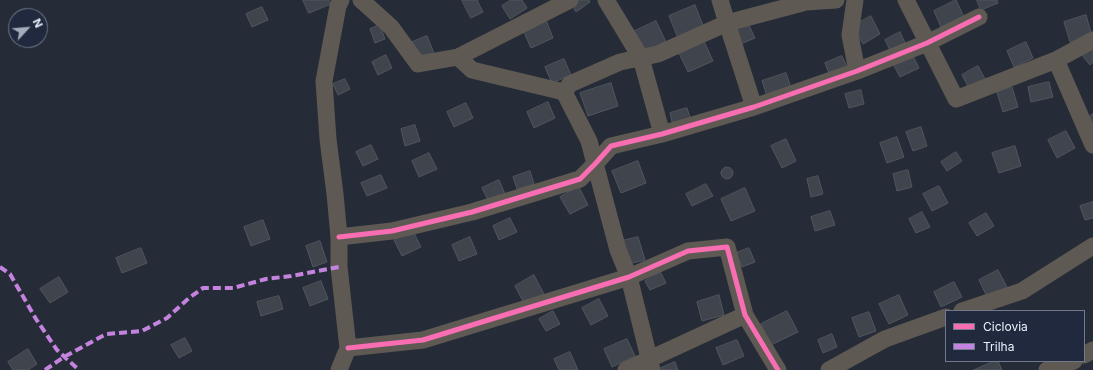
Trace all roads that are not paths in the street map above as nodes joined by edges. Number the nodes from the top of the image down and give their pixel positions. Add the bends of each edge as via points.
1 (341, 0) edge
2 (361, 0) edge
3 (570, 0) edge
4 (606, 0) edge
5 (720, 0) edge
6 (836, 0) edge
7 (855, 0) edge
8 (906, 0) edge
9 (979, 18) dead end
10 (727, 24) junction
11 (1093, 40) edge
12 (927, 43) junction
13 (458, 57) junction
14 (641, 58) junction
15 (1056, 60) junction
16 (857, 71) junction
17 (564, 92) junction
18 (754, 107) junction
19 (662, 134) junction
20 (1093, 145) edge
21 (595, 164) junction
22 (339, 237) junction
23 (1093, 246) edge
24 (629, 276) junction
25 (965, 310) edge
26 (745, 315) junction
27 (945, 317) edge
28 (348, 348) junction
29 (1071, 362) edge
30 (650, 364) edge
31 (339, 370) edge
32 (626, 370) edge
33 (778, 370) edge
34 (829, 370) edge
35 (1047, 370) edge

1 - 22 street via 324,81
2 - 13 street via 391,27 418,64
3 - 13 street
4 - 14 street
5 - 10 street
6 - 10 street via 806,2
7 - 16 street via 850,35
8 - 12 street
9 - 12 street
10 - 14 street via 658,54
10 - 18 street
11 - 15 street
12 - 15 street via 956,99
12 - 16 street
13 - 17 street via 472,70
14 - 17 street via 620,62 570,84
14 - 19 street
15 - 20 street
16 - 18 street
17 - 21 street via 589,141
18 - 19 street
19 - 21 street via 611,146
21 - 22 street via 580,179 472,212 392,231
21 - 24 street via 618,250
22 - 28 street via 339,267
23 - 25 street via 1022,290
24 - 26 street via 688,251 727,247
24 - 28 street via 423,340
24 - 30 street
26 - 30 street
26 - 33 street
27 - 34 street via 885,339
28 - 31 street
29 - 35 street
30 - 32 street

